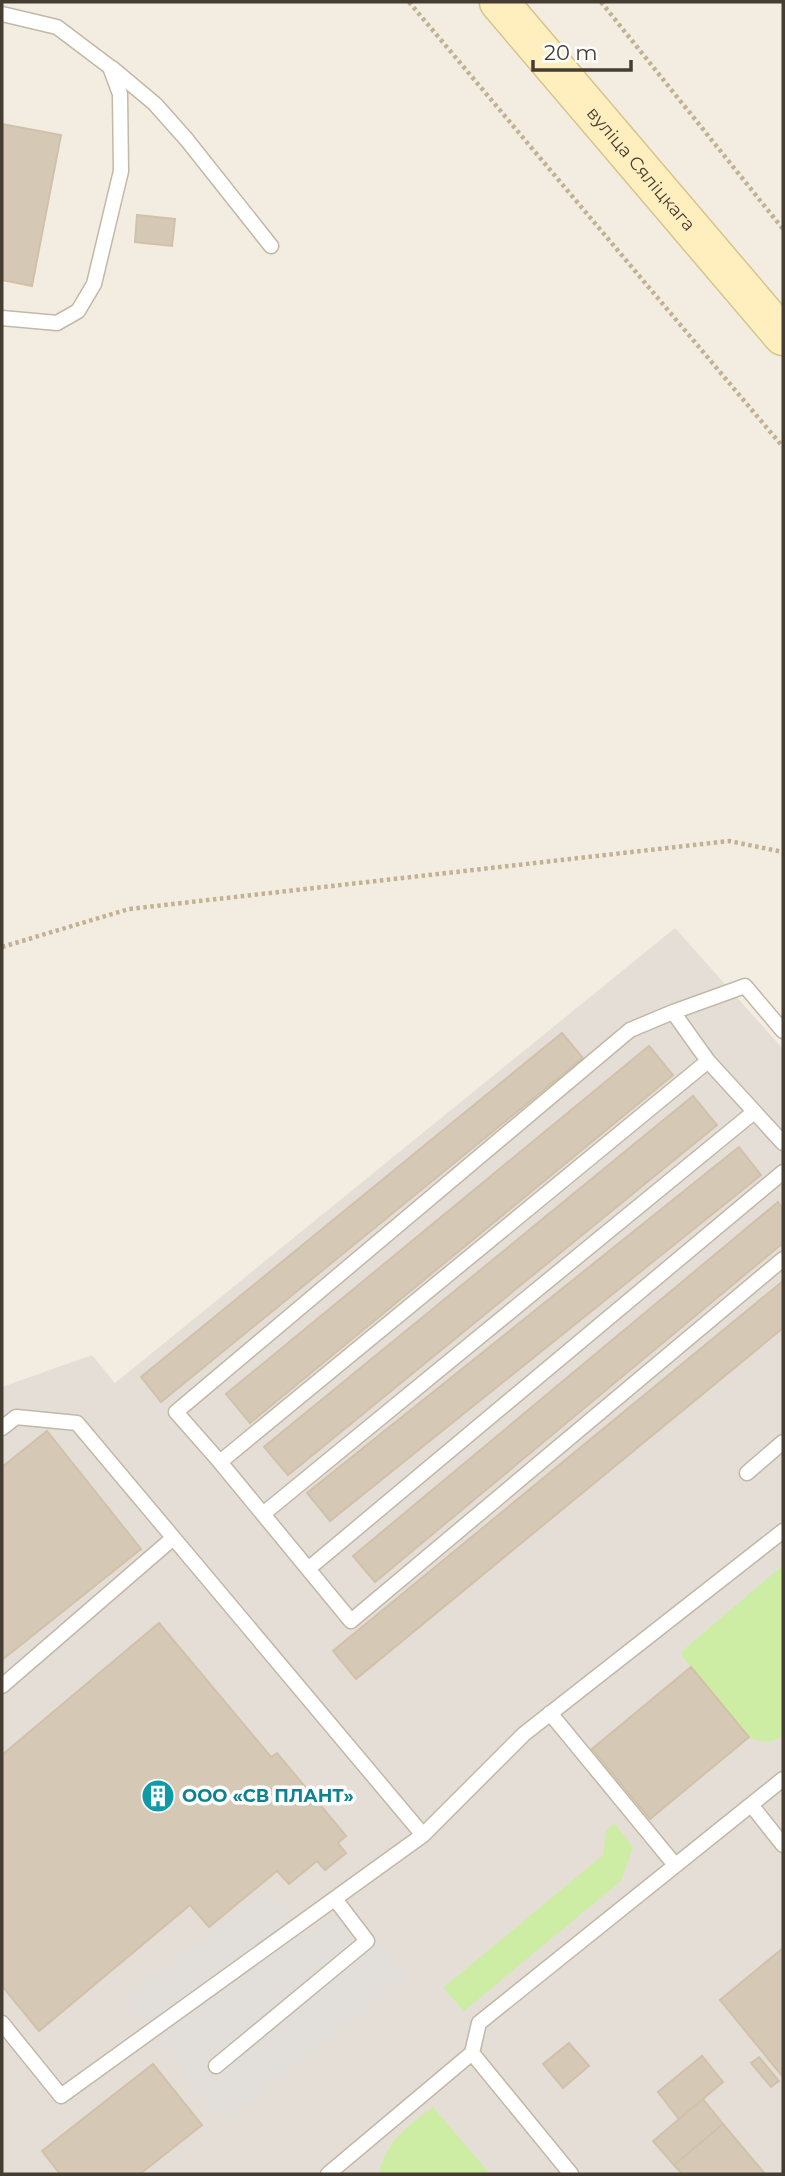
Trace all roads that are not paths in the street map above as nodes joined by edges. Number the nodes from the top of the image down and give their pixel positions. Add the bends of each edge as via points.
1 (499, 2) edge
2 (2, 14) edge
3 (110, 67) junction
4 (271, 246) dead end
5 (2, 318) edge
6 (783, 336) edge
7 (673, 1012) junction
8 (783, 1031) edge
9 (708, 1061) junction
10 (754, 1112) junction
11 (783, 1143) edge
12 (783, 1172) edge
13 (783, 1259) edge
14 (2, 1428) edge
15 (783, 1442) edge
16 (220, 1462) junction
17 (747, 1473) dead end
18 (263, 1514) junction
19 (783, 1531) edge
20 (173, 1539) junction
21 (308, 1569) junction
22 (2, 1686) edge
23 (550, 1713) junction
24 (783, 1779) edge
25 (751, 1806) junction
26 (423, 1835) junction
27 (783, 1845) edge
28 (675, 1865) junction
29 (335, 1899) junction
30 (2, 2023) edge
31 (472, 2053) junction
32 (216, 2066) dead end
33 (338, 2171) edge
34 (571, 2174) edge

1 - 6 main road, вуліца Сяліцкага
2 - 3 lane via 57,27
3 - 4 lane via 155,104 187,139
3 - 5 lane via 120,94 121,171 94,284 78,311 57,323
7 - 8 lane via 745,986
7 - 9 lane
7 - 16 lane via 630,1030 176,1412
9 - 10 lane
9 - 16 lane
10 - 11 lane
10 - 18 lane
12 - 21 lane
13 - 21 lane via 351,1621
14 - 20 lane via 16,1417 77,1423
15 - 17 lane
16 - 18 lane
18 - 21 lane
19 - 23 lane
20 - 22 lane
20 - 26 lane
23 - 26 lane
23 - 28 lane
24 - 25 lane
25 - 27 lane
25 - 28 lane
26 - 29 lane
28 - 31 lane via 479,2023
29 - 30 lane via 61,2095
29 - 32 lane via 367,1941
31 - 33 lane
31 - 34 lane

